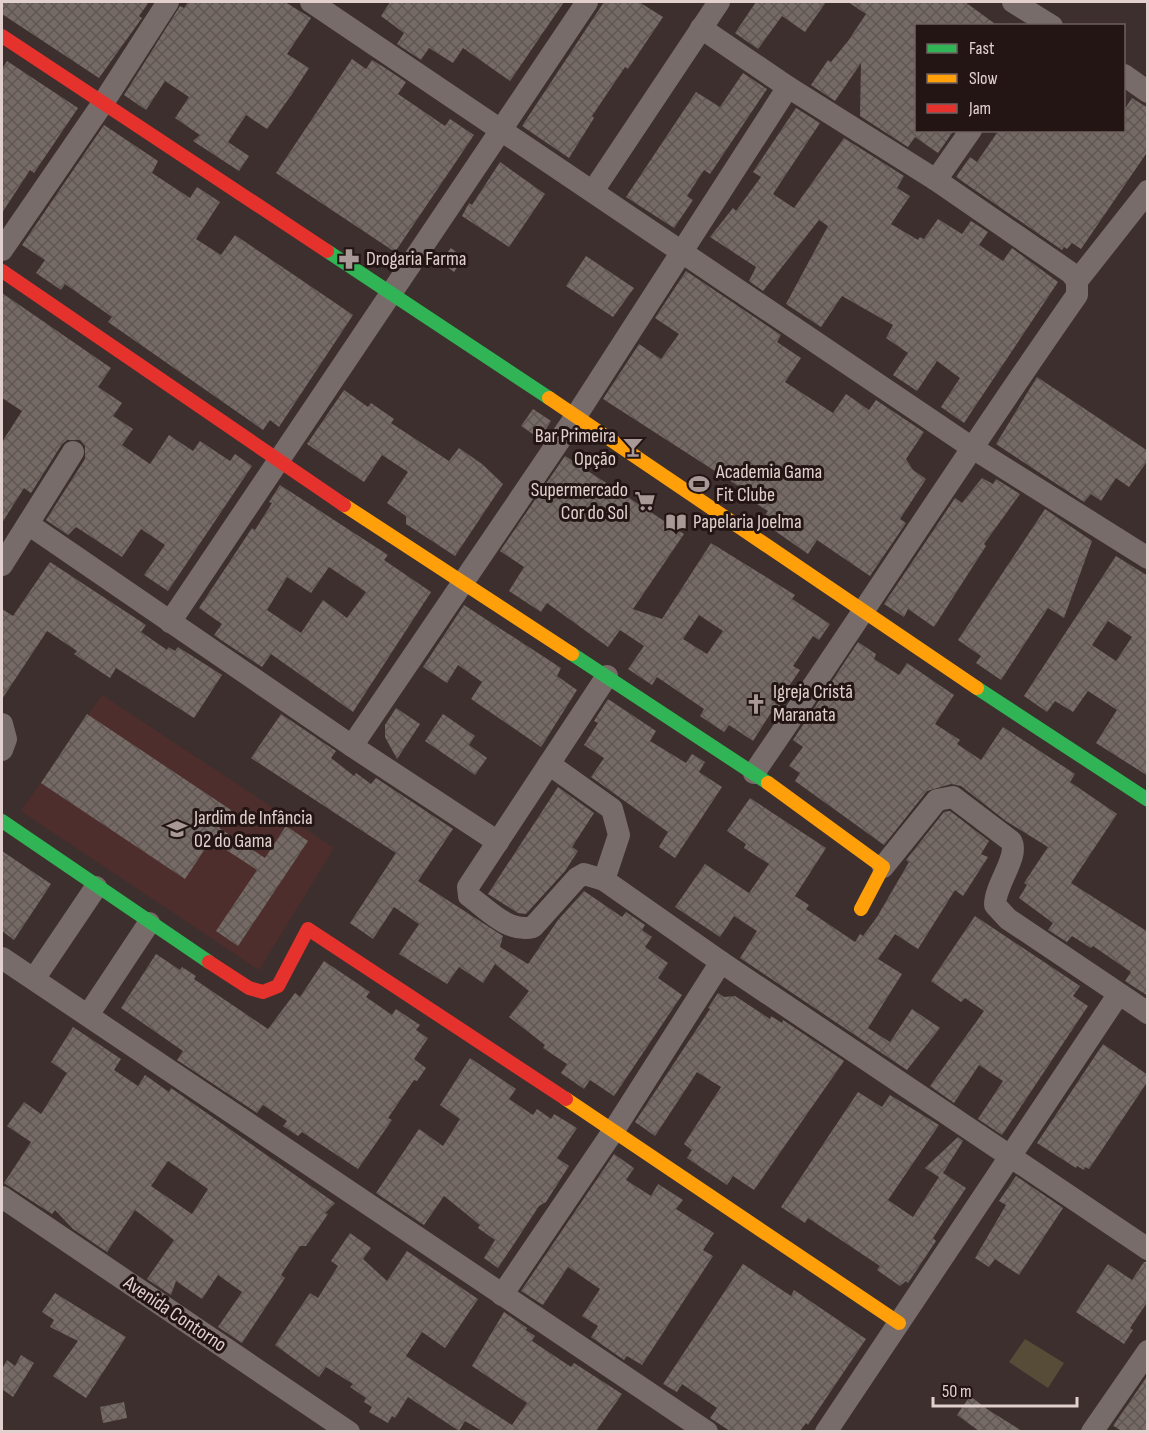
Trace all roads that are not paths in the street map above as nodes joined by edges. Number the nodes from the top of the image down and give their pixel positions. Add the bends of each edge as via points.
1 (168, 2) edge
2 (311, 2) edge
3 (587, 2) edge
4 (719, 2) edge
5 (1013, 2) edge
6 (1048, 24) edge
7 (701, 28) junction
8 (2, 36) edge
9 (1125, 76) edge
10 (788, 87) junction
11 (1148, 92) edge
12 (103, 103) junction
13 (503, 130) junction
14 (970, 132) edge
15 (936, 180) junction
16 (1148, 190) edge
17 (593, 191) junction
18 (2, 250) edge
19 (681, 252) junction
20 (2, 271) edge
21 (1077, 281) junction
22 (389, 294) junction
23 (576, 416) junction
24 (971, 447) junction
25 (73, 452) dead end
26 (277, 461) junction
27 (28, 524) junction
28 (1148, 558) edge
29 (2, 565) edge
30 (464, 582) junction
31 (864, 614) junction
32 (170, 622) junction
33 (607, 676) junction
34 (2, 724) edge
35 (352, 746) junction
36 (2, 750) edge
37 (549, 764) junction
38 (754, 773) junction
39 (1147, 800) edge
40 (2, 821) edge
41 (498, 842) junction
42 (883, 867) junction
43 (604, 880) junction
44 (96, 887) junction
45 (861, 909) dead end
46 (148, 923) junction
47 (2, 958) edge
48 (721, 962) junction
49 (34, 979) junction
50 (1118, 995) junction
51 (1148, 1013) edge
52 (88, 1015) junction
53 (614, 1130) junction
54 (1009, 1157) junction
55 (2, 1197) edge
56 (1148, 1249) edge
57 (502, 1295) junction
58 (899, 1323) junction
59 (1148, 1351) edge
60 (350, 1431) edge
61 (707, 1431) edge
62 (826, 1431) edge
63 (1092, 1431) edge

1 - 12 street
2 - 13 street
3 - 13 street
4 - 7 street
5 - 6 street
7 - 10 street
7 - 17 street
8 - 12 street
9 - 11 street
10 - 15 street
10 - 19 street
12 - 18 street
12 - 22 street
13 - 17 street
13 - 22 street
14 - 15 street
15 - 21 street via 1071,273
16 - 21 street
17 - 19 street
19 - 23 street
19 - 24 street
20 - 26 street
21 - 24 street via 1077,295
22 - 23 street
22 - 26 street
23 - 30 street
23 - 31 street
24 - 28 street
24 - 31 street
25 - 27 street
26 - 30 street
26 - 32 street
27 - 29 street
27 - 32 street
30 - 33 street
30 - 35 street
31 - 38 street
31 - 39 street
32 - 35 street
33 - 37 street
33 - 38 street
34 - 36 street via 6,739
35 - 41 street
37 - 41 street
37 - 43 street via 612,809 619,835
38 - 42 street
40 - 44 street
41 - 43 street via 468,892 510,926 533,927 584,874
42 - 45 street
42 - 50 street via 937,800 953,797 1014,846 995,892 995,904 1008,919
43 - 48 street
44 - 46 street
44 - 49 street
46 - 52 street
46 - 53 street via 249,988 263,992 278,986 308,929
47 - 49 street
48 - 53 street
48 - 54 street
49 - 52 street
50 - 51 street
50 - 54 street
52 - 57 street
53 - 57 street
53 - 58 street
54 - 56 street
54 - 58 street
55 - 60 street, Avenida Contorno
57 - 61 street
58 - 62 street
59 - 63 street

